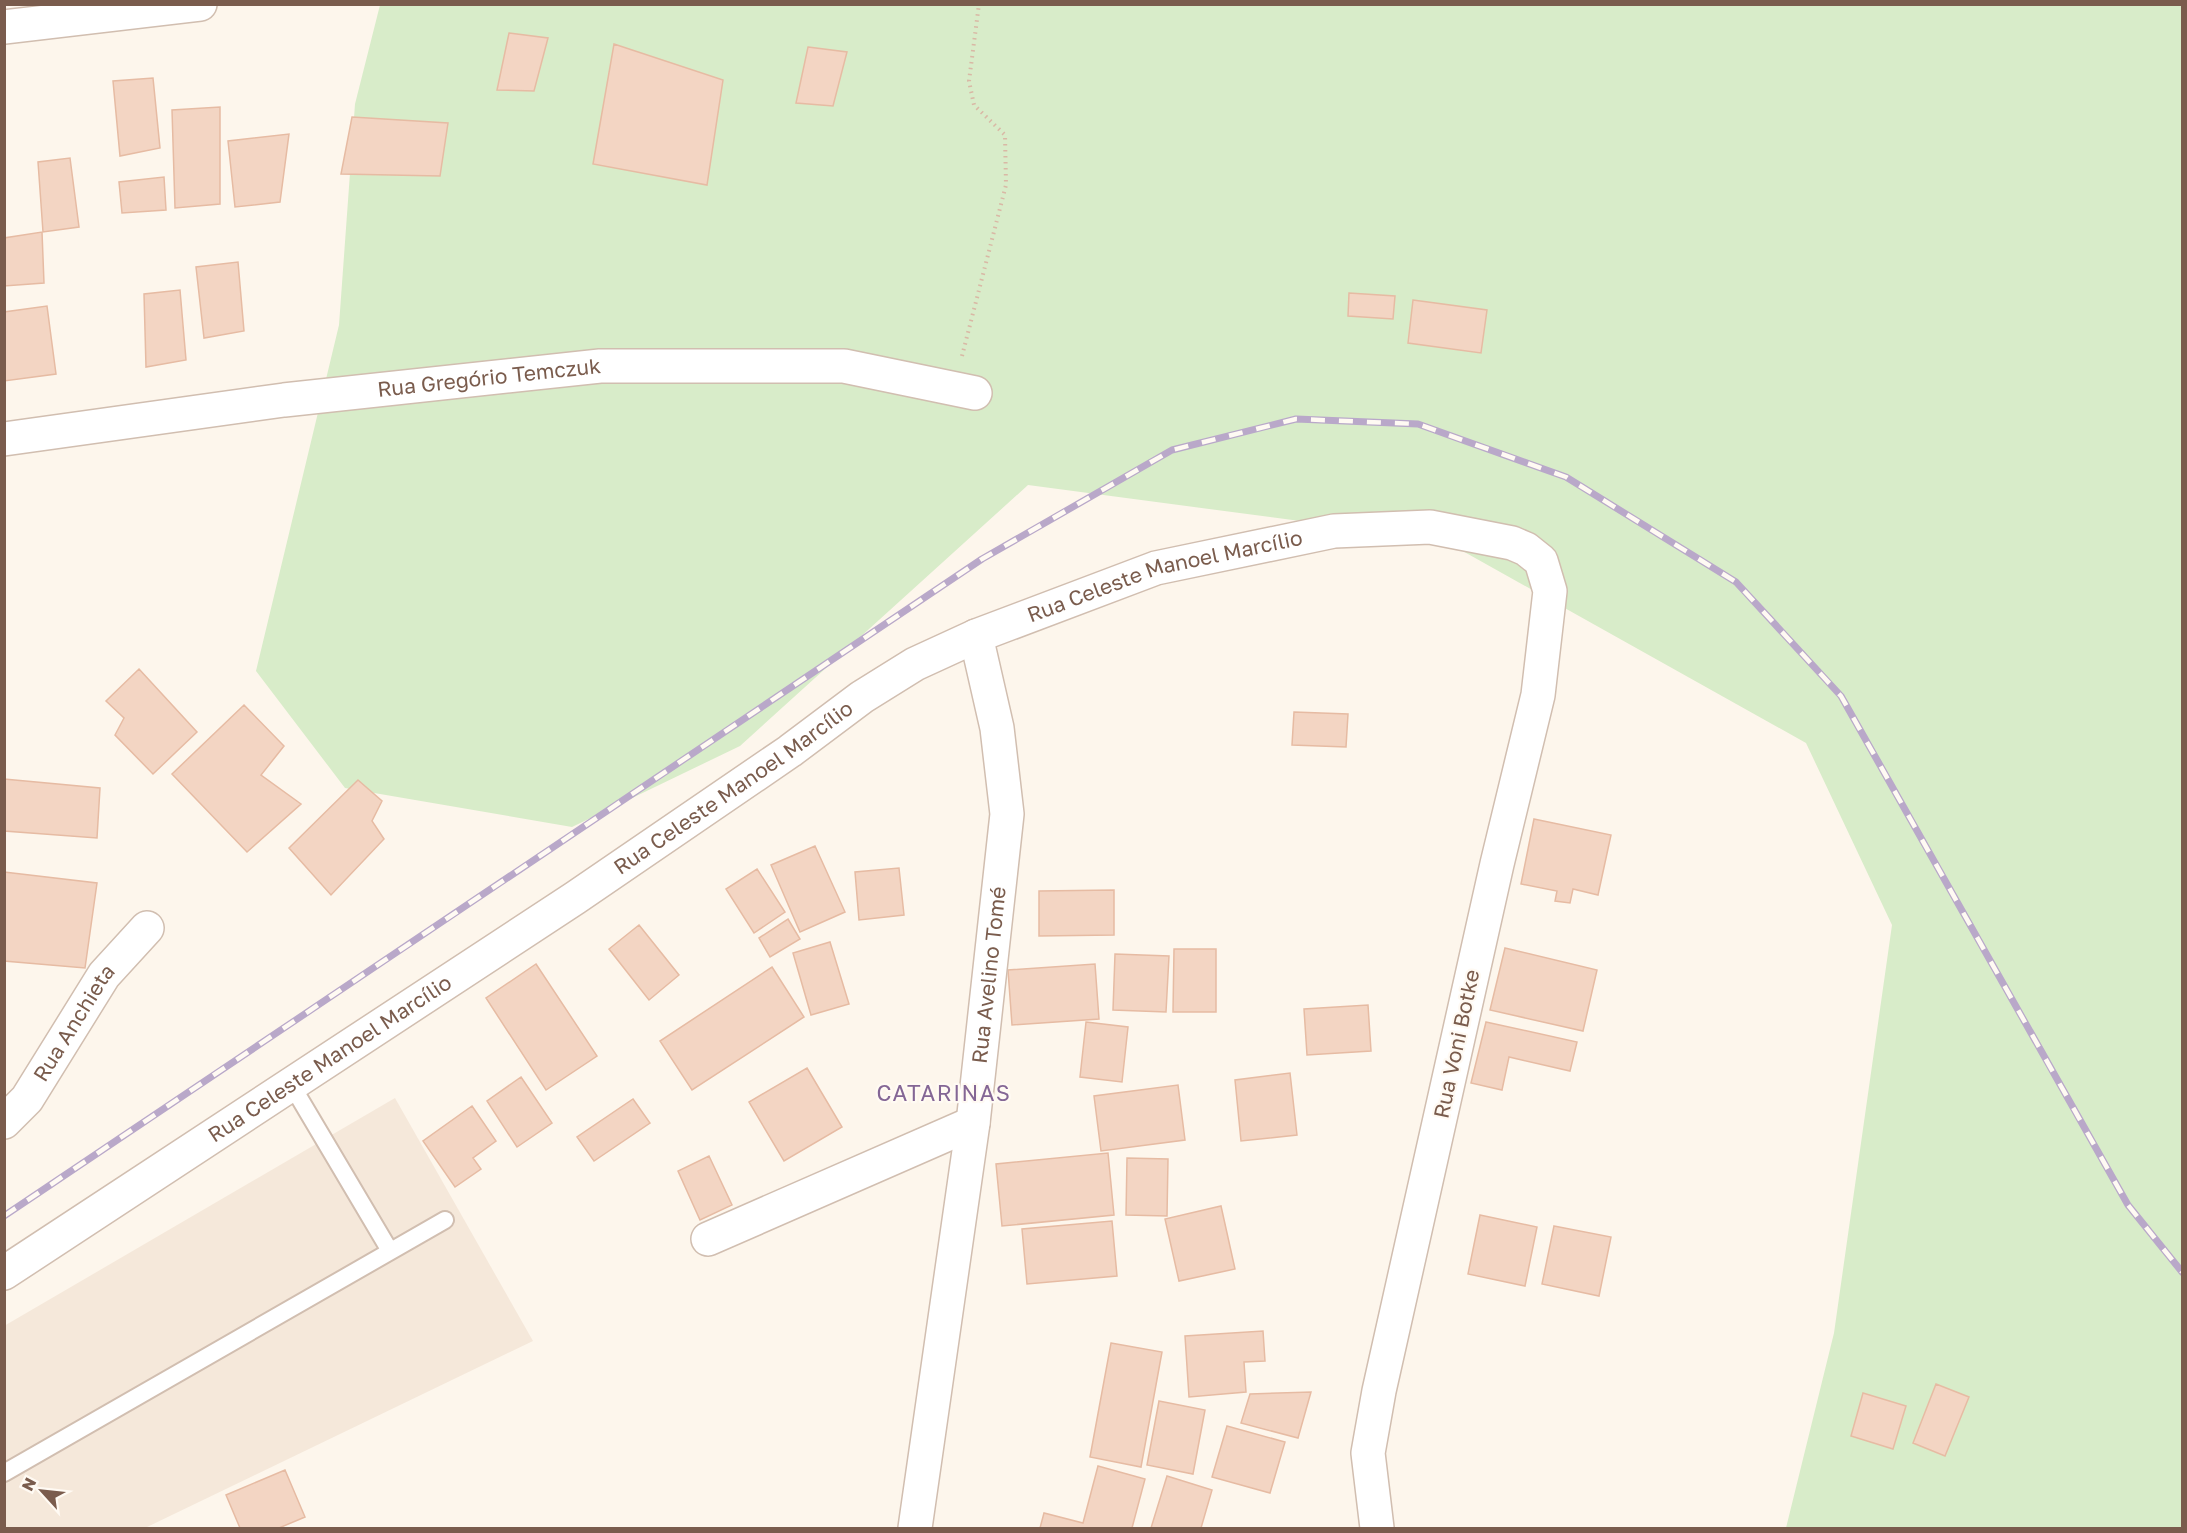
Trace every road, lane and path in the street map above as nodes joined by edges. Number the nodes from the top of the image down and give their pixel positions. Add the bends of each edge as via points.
1 (200, 4) edge
2 (979, 4) edge
3 (4, 27) edge
4 (964, 390) joint
5 (4, 439) edge
6 (1541, 561) joint
7 (976, 636) junction
8 (147, 928) dead end
9 (291, 1084) junction
10 (4, 1122) edge
11 (972, 1123) junction
12 (445, 1220) dead end
13 (708, 1239) dead end
14 (390, 1251) junction
15 (4, 1273) edge
16 (4, 1473) edge
17 (915, 1528) edge
18 (1377, 1528) edge

1 - 3 street
2 - 4 path via 969,81 974,105 1005,135 1006,185
4 - 5 street, Rua Gregório Temczuk via 843,366 600,366 284,400
6 - 7 street, Rua Celeste Manoel Marcílio via 1512,543 1430,527 1334,531 1156,568
6 - 18 street, Rua Voni Botke via 1550,591 1538,695 1497,864 1368,1453
7 - 9 street, Rua Celeste Manoel Marcílio via 915,664 862,697 585,891
7 - 11 street, Rua Avelino Tomé via 997,728 1007,814
8 - 10 street, Rua Anchieta via 104,975 27,1099
9 - 14 lane
9 - 15 street, Rua Celeste Manoel Marcílio
11 - 13 street
11 - 17 street, Rua Avelino Tomé
12 - 14 lane
14 - 16 lane

